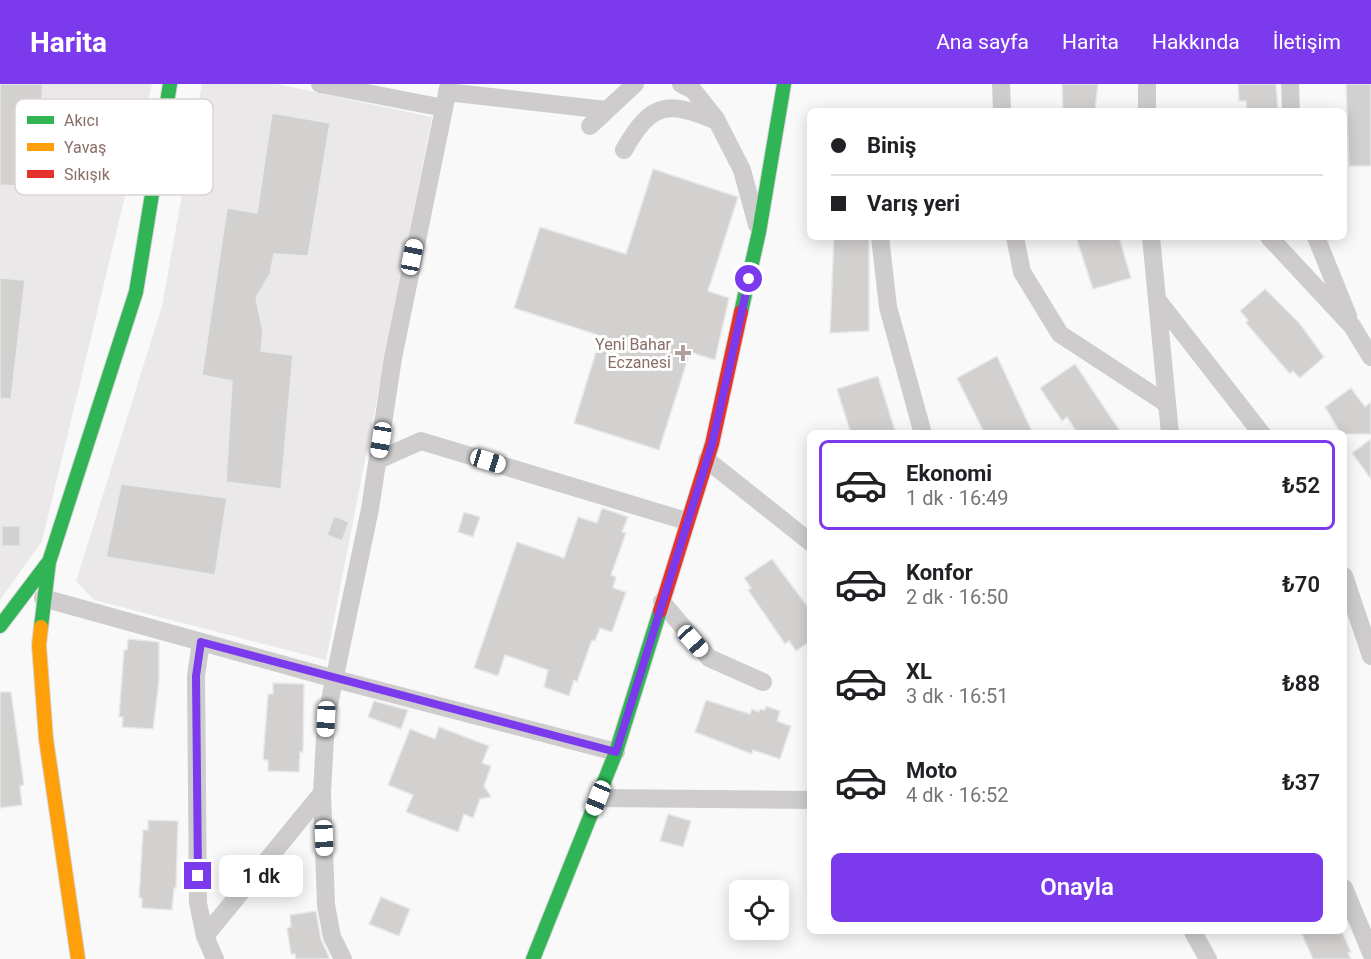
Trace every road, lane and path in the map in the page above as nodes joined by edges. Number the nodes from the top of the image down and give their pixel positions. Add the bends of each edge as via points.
1 (170, 84) edge
2 (320, 84) edge
3 (635, 84) edge
4 (681, 84) edge
5 (784, 84) edge
6 (1001, 84) edge
7 (1147, 84) edge
8 (1290, 84) edge
9 (446, 95) edge
10 (168, 99) edge
11 (1002, 108) edge
12 (1149, 108) edge
13 (1291, 108) edge
14 (606, 110) junction
15 (717, 121) junction
16 (590, 126) dead end
17 (624, 150) dead end
18 (152, 195) edge
19 (759, 232) junction
20 (880, 240) edge
21 (1015, 240) edge
22 (1151, 240) edge
23 (1272, 240) edge
24 (1317, 240) edge
25 (1159, 302) junction
26 (1352, 326) junction
27 (1371, 335) edge
28 (1371, 357) edge
29 (1167, 404) junction
30 (922, 430) edge
31 (1170, 430) edge
32 (1259, 430) edge
33 (378, 460) junction
34 (707, 460) junction
35 (686, 521) junction
36 (807, 540) edge
37 (49, 562) junction
38 (1347, 585) edge
39 (44, 598) junction
40 (662, 602) junction
41 (0, 626) edge
42 (201, 642) junction
43 (1371, 656) edge
44 (335, 680) junction
45 (763, 681) dead end
46 (616, 752) junction
47 (322, 793) junction
48 (598, 798) junction
49 (807, 800) edge
50 (1347, 895) edge
51 (1194, 934) edge
52 (205, 936) junction
53 (1371, 953) edge
54 (78, 959) edge
55 (215, 959) edge
56 (343, 959) edge
57 (533, 959) edge
58 (1208, 959) edge

1 - 10 street
2 - 9 street
3 - 14 street
4 - 15 street via 693,90
5 - 19 street
6 - 11 street
7 - 12 street
8 - 13 street
9 - 14 street
9 - 33 street
14 - 16 street
15 - 17 street via 686,108 658,110 640,122
15 - 19 street via 742,170
18 - 37 street via 136,291
19 - 34 street
20 - 30 street via 888,307
21 - 29 street via 1022,272 1060,334
22 - 25 street
23 - 26 street
24 - 26 street
25 - 29 street
25 - 32 street
26 - 27 street
26 - 28 street
29 - 31 street
33 - 35 street via 421,441
33 - 44 street
34 - 35 street
34 - 36 street
35 - 40 street
37 - 39 street
37 - 41 street
38 - 43 street
39 - 42 street
39 - 54 street via 39,645 46,739
40 - 45 street via 709,658
40 - 46 street
42 - 44 street
42 - 52 street via 196,676 198,903
44 - 46 street
44 - 47 street via 326,719
46 - 48 street
47 - 52 street
47 - 56 street via 326,904 332,937
48 - 49 street
48 - 57 street
50 - 53 street
51 - 58 street
52 - 55 street

